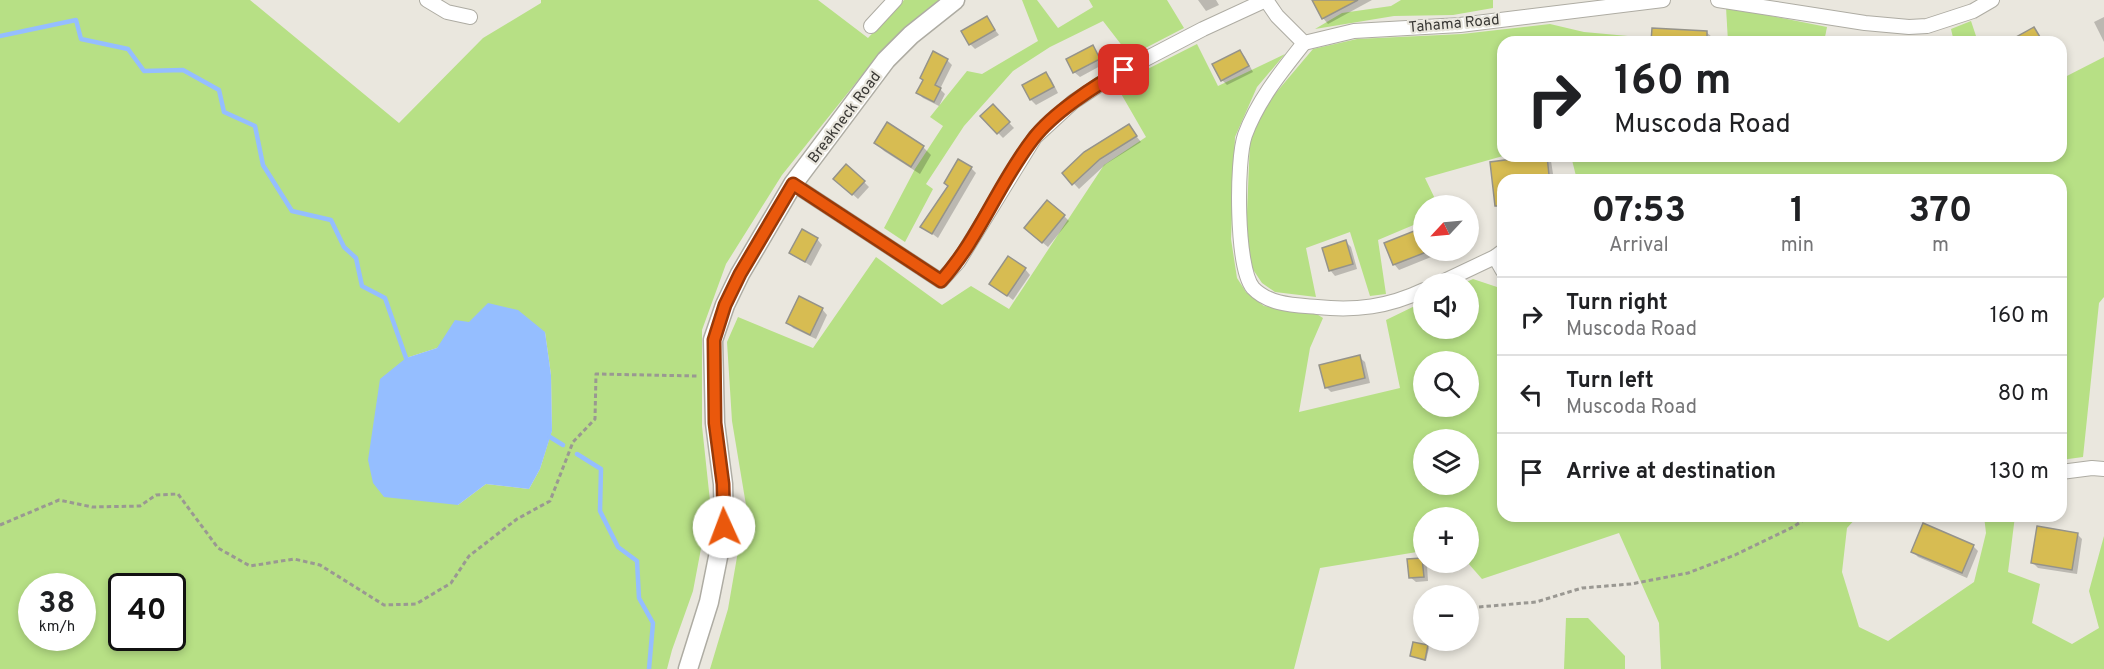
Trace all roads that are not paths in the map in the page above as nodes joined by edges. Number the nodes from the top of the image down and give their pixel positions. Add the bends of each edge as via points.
1 (427, 0) edge
2 (895, 0) edge
3 (955, 0) edge
4 (1266, 0) edge
5 (1663, 0) edge
6 (1718, 0) edge
7 (1992, 0) edge
8 (470, 17) dead end
9 (871, 26) dead end
10 (1304, 43) junction
11 (793, 184) junction
12 (1497, 255) edge
13 (1460, 273) edge
14 (1413, 295) edge
15 (2104, 469) edge
16 (2067, 471) edge
17 (688, 669) edge

1 - 8 street via 447,12
2 - 9 street
3 - 11 street, Breakneck Road via 886,60
4 - 10 street
4 - 11 street via 1111,77 1074,102 1035,137 958,262 941,281
5 - 10 street, Tahama Road via 1460,25 1354,31
6 - 7 street via 1909,27 1927,26 1973,11
10 - 14 street via 1265,93 1244,137 1239,194 1246,275 1268,299 1304,306 1343,309 1400,301
11 - 17 street, Breakneck Road via 740,274 714,340 715,423 724,527 709,602
12 - 13 street
15 - 16 street

